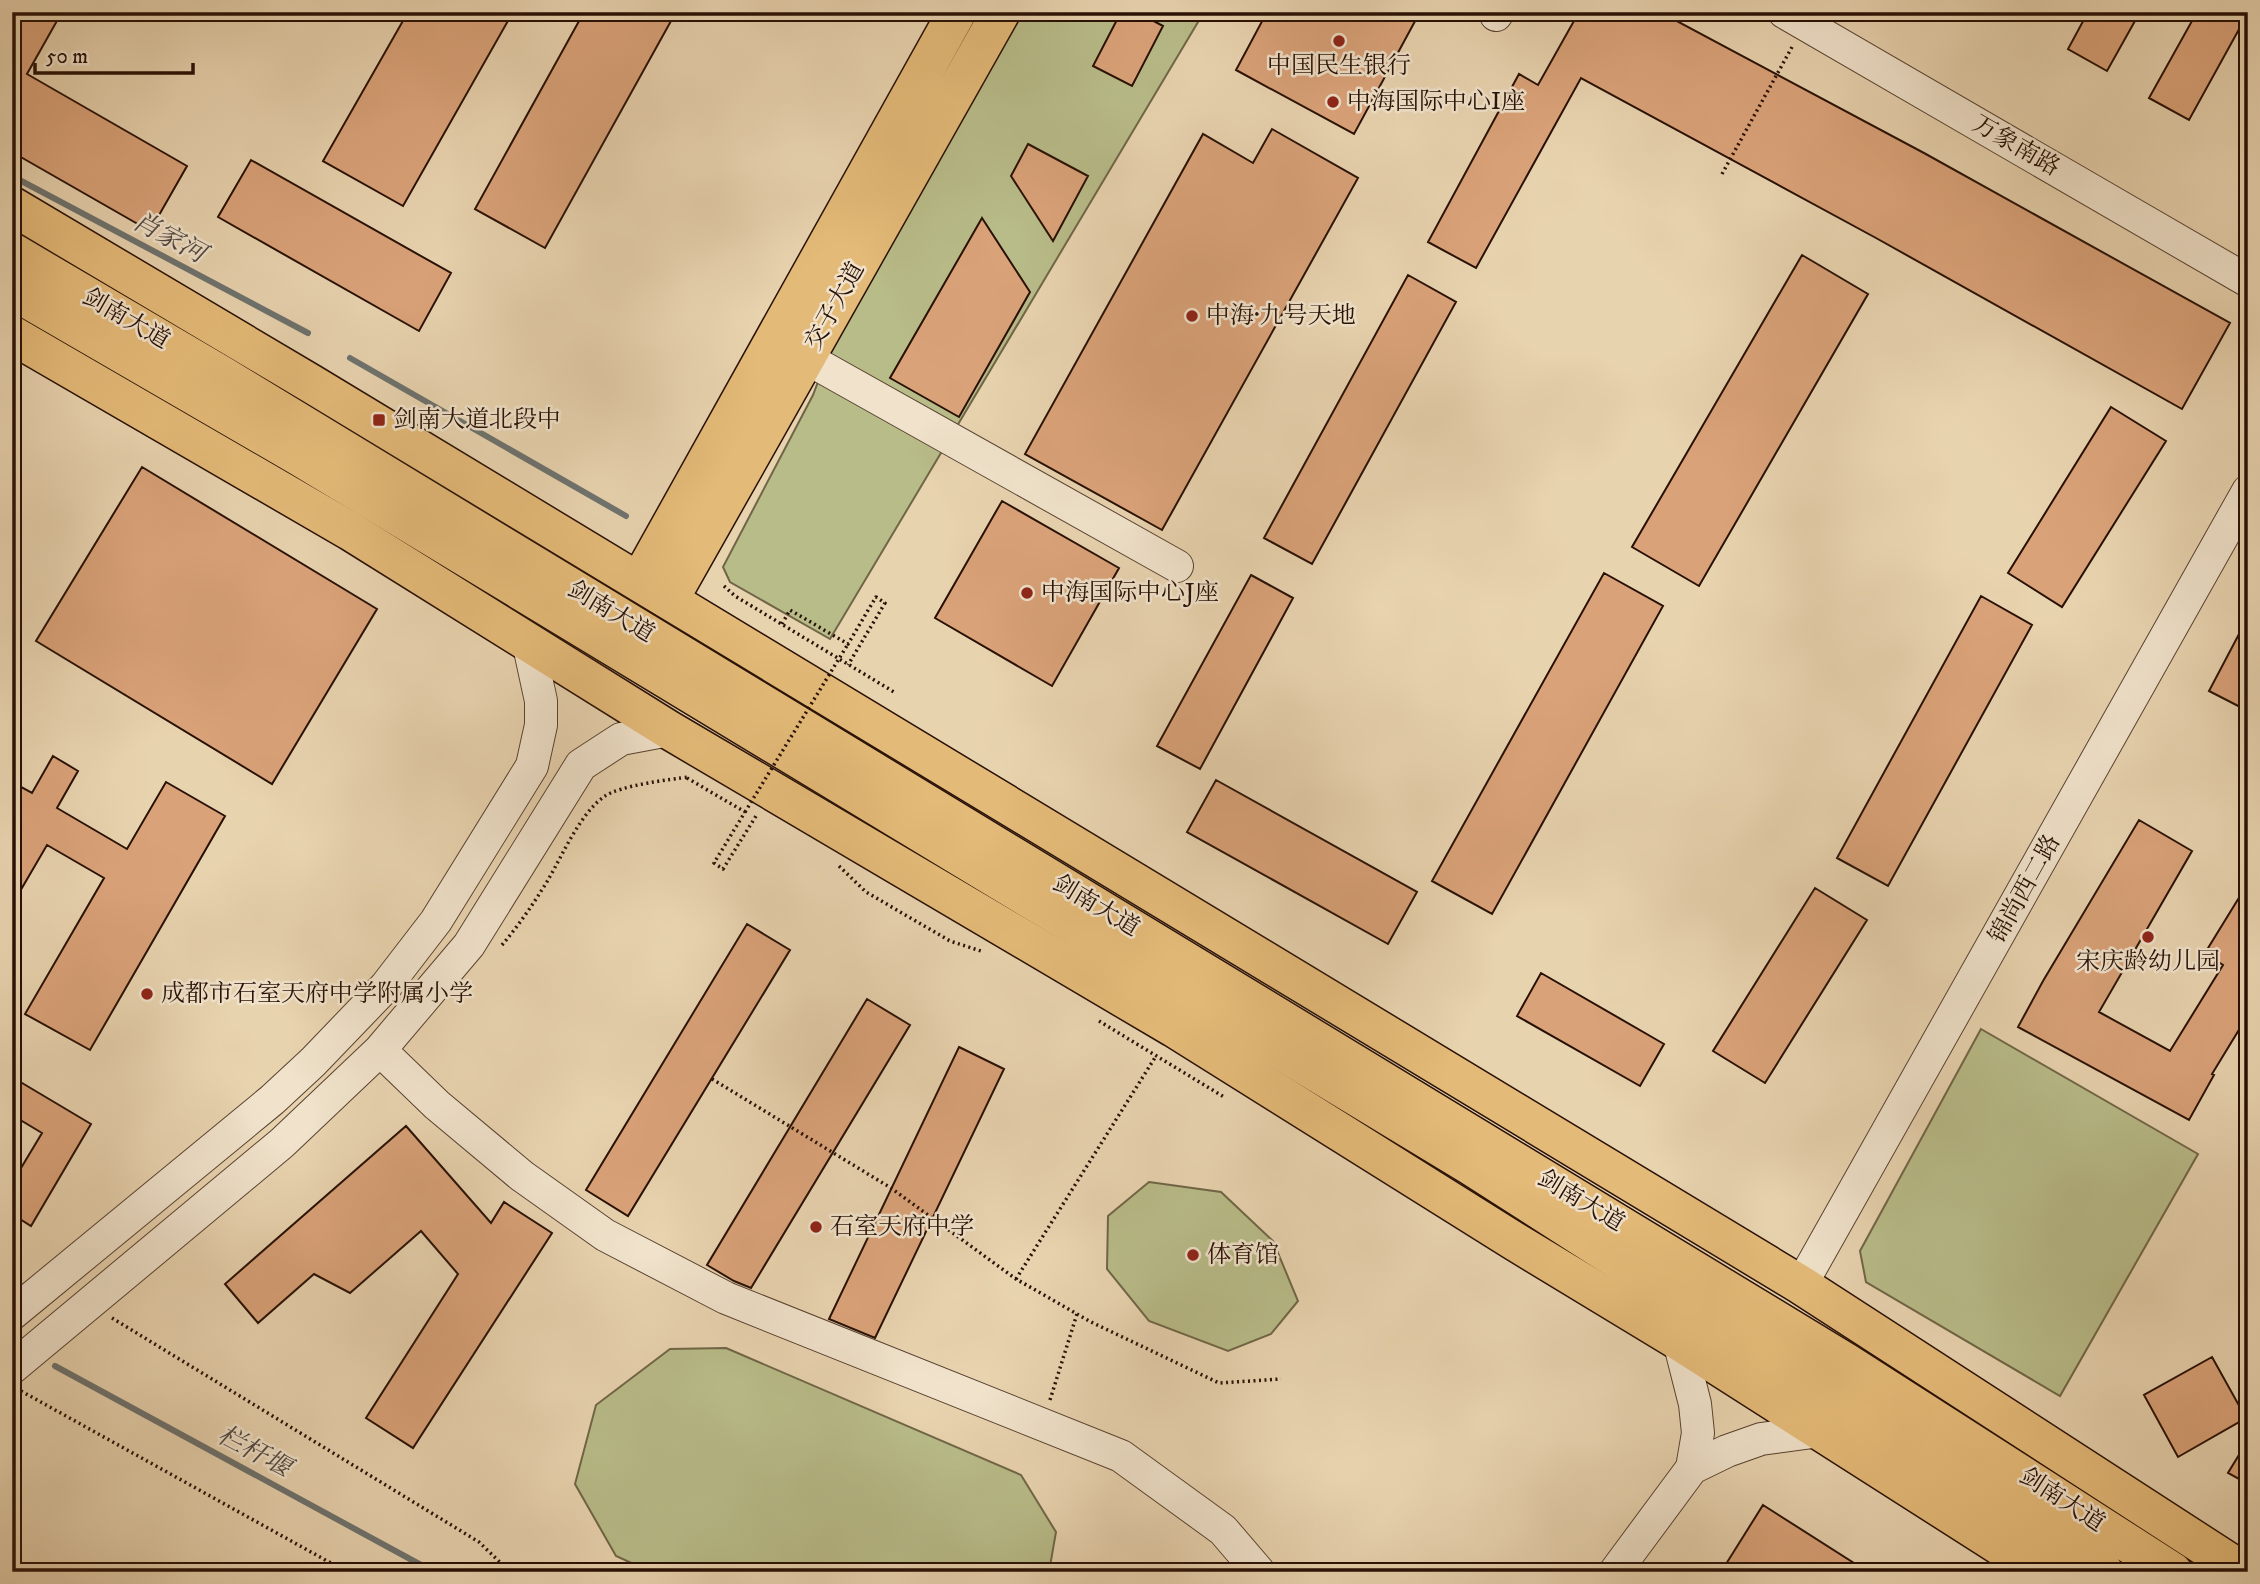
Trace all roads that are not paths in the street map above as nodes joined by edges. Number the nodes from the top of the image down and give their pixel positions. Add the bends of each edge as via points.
1 (957, 12) edge
2 (1001, 12) edge
3 (1795, 18) edge
4 (12, 206) edge
5 (12, 252) edge
6 (2248, 281) edge
7 (12, 290) edge
8 (12, 335) edge
9 (806, 358) junction
10 (223, 376) junction
11 (310, 383) junction
12 (300, 457) junction
13 (2248, 491) edge
14 (350, 531) junction
15 (1177, 566) dead end
16 (654, 591) junction
17 (528, 641) junction
18 (669, 730) junction
19 (380, 1050) junction
20 (1471, 1166) junction
21 (1514, 1241) junction
22 (1801, 1285) junction
23 (12, 1314) edge
24 (1679, 1341) junction
25 (1919, 1361) junction
26 (1847, 1363) junction
27 (12, 1368) edge
28 (1820, 1431) junction
29 (1692, 1468) junction
30 (1250, 1568) edge
31 (1615, 1572) edge
32 (2041, 1572) edge
33 (2104, 1572) edge
34 (2173, 1572) edge
35 (2244, 1572) edge

1 - 16 main road, 交子大道
2 - 9 main road, 交子大道
3 - 6 street, 万象南路
4 - 11 main road
5 - 10 main road, 剑南大道
7 - 12 main road, 剑南大道
8 - 14 main road
9 - 15 street
9 - 16 main road, 交子大道
10 - 11 main road
10 - 26 main road, 剑南大道
11 - 16 main road
12 - 14 main road
12 - 20 main road, 剑南大道
13 - 22 street, 锦尚西二路
14 - 17 main road
16 - 22 main road
17 - 18 main road
17 - 23 street via 541,701 532,766 436,921 386,986 297,1077
18 - 19 street via 621,739 581,765 469,946
18 - 21 main road via 1165,1042
19 - 27 street via 282,1143
19 - 30 street via 512,1167 605,1235 726,1298 1121,1457 1223,1530
20 - 21 main road
20 - 33 main road, 剑南大道
21 - 24 main road
22 - 25 main road
24 - 28 main road
24 - 29 street via 1698,1433
25 - 26 main road
25 - 35 main road
26 - 34 main road, 剑南大道
28 - 29 street via 1761,1439
28 - 32 main road
29 - 31 street

